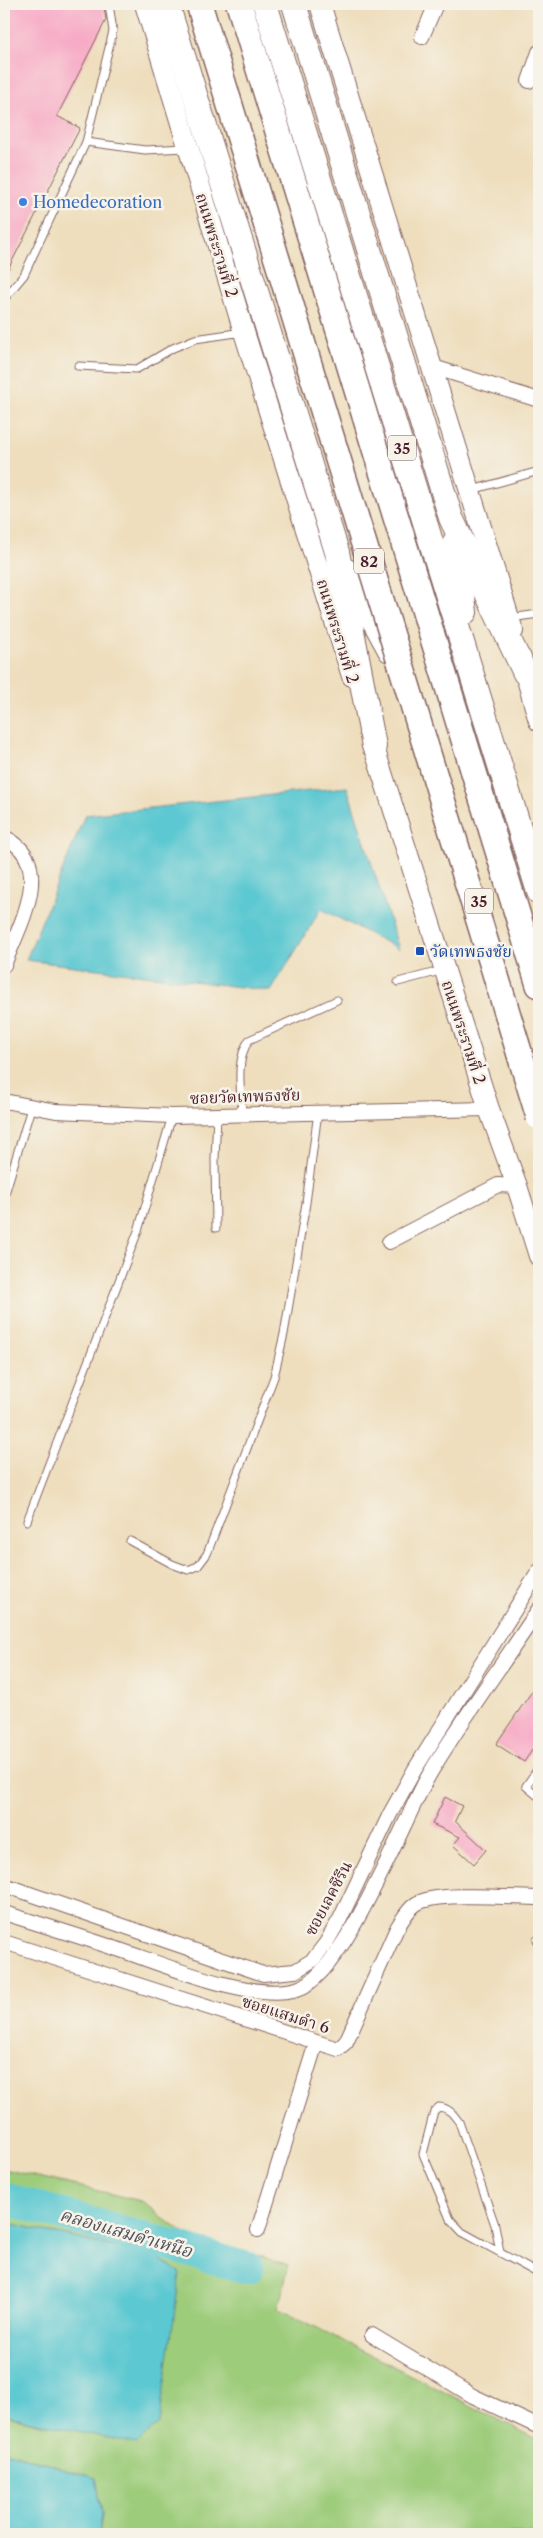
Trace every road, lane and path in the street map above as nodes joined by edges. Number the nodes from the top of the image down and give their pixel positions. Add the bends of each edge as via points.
1 (109, 4) edge
2 (145, 4) edge
3 (167, 4) edge
4 (199, 4) edge
5 (206, 4) edge
6 (239, 4) edge
7 (264, 4) edge
8 (294, 4) edge
9 (320, 4) edge
10 (436, 4) edge
11 (422, 37) dead end
12 (539, 52) edge
13 (530, 82) dead end
14 (86, 142) junction
15 (188, 148) junction
16 (4, 299) edge
17 (244, 332) junction
18 (78, 366) dead end
19 (433, 367) junction
20 (539, 400) edge
21 (539, 471) edge
22 (471, 491) junction
23 (451, 518) junction
24 (337, 552) junction
25 (539, 614) edge
26 (510, 618) junction
27 (525, 673) junction
28 (476, 684) junction
29 (418, 701) junction
30 (539, 721) edge
31 (374, 746) junction
32 (4, 837) edge
33 (539, 892) edge
34 (4, 965) edge
35 (444, 970) junction
36 (398, 982) dead end
37 (539, 984) edge
38 (336, 1000) dead end
39 (539, 1100) edge
40 (4, 1101) edge
41 (31, 1108) junction
42 (489, 1109) junction
43 (318, 1111) junction
44 (242, 1113) junction
45 (217, 1115) junction
46 (172, 1116) junction
47 (539, 1117) edge
48 (4, 1168) edge
49 (12, 1171) junction
50 (517, 1186) junction
51 (4, 1197) edge
52 (216, 1228) dead end
53 (389, 1242) dead end
54 (539, 1256) edge
55 (27, 1521) dead end
56 (130, 1541) dead end
57 (539, 1571) edge
58 (539, 1610) edge
59 (539, 1768) edge
60 (414, 1769) junction
61 (429, 1774) junction
62 (539, 1797) edge
63 (4, 1885) edge
64 (539, 1898) edge
65 (4, 1913) edge
66 (4, 1942) edge
67 (231, 1965) junction
68 (227, 1984) junction
69 (316, 2043) junction
70 (258, 2230) dead end
71 (500, 2252) junction
72 (539, 2274) edge
73 (372, 2335) dead end
74 (539, 2428) edge

1 - 14 lane via 113,31
2 - 15 main road, ถนนพระรามที่ 2
3 - 24 highway
4 - 47 highway, 82, bridge
5 - 29 highway, 35
6 - 37 highway, 82
7 - 28 highway, 35
8 - 23 highway
9 - 19 main road
10 - 11 street
12 - 13 street
14 - 15 lane via 145,150
14 - 16 lane via 24,275
15 - 17 main road, ถนนพระรามที่ 2
17 - 18 lane via 194,339 137,369
17 - 31 main road, ถนนพระรามที่ 2
19 - 20 street
19 - 22 main road
21 - 22 lane
22 - 26 main road
23 - 27 highway
23 - 28 highway
24 - 29 highway
24 - 31 highway
25 - 26 lane
26 - 27 main road
27 - 30 main road
28 - 33 highway, 35
29 - 39 highway, 35
31 - 35 main road, ถนนพระรามที่ 2
32 - 34 street via 24,851 32,879 27,904
35 - 36 lane
35 - 42 main road, ถนนพระรามที่ 2
38 - 44 lane via 249,1040 240,1060
40 - 41 street, ซอยวัดเทพธงชัย
41 - 46 street, ซอยวัดเทพธงชัย
41 - 49 lane
42 - 43 street, ซอยวัดเทพธงชัย
42 - 50 main road, ถนนพระรามที่ 2
43 - 44 street, ซอยวัดเทพธงชัย
43 - 56 lane via 306,1204 274,1377 211,1544 198,1566 188,1570
44 - 45 street, ซอยวัดเทพธงชัย
45 - 46 street, ซอยวัดเทพธงชัย
45 - 52 lane
46 - 55 lane via 138,1231
48 - 49 lane
49 - 51 lane
50 - 53 street via 498,1185
50 - 54 main road, ถนนพระรามที่ 2
57 - 60 street, ซอยเลคซีรีน
58 - 61 street, ซอยเลคซีรีน
59 - 62 lane via 526,1786
60 - 61 street
60 - 67 street, ซอยเลคซีรีน via 340,1918 313,1960 295,1971 279,1974 263,1974
61 - 68 street, ซอยเลคซีรีน via 360,1916 316,1980 298,1989 278,1992
63 - 67 street, ซอยเลคซีรีน
64 - 69 street, ซอยแสมดำ 6 via 436,1898 418,1903 407,1912 397,1928 346,2042 338,2049
65 - 68 street, ซอยเลคซีรีน
66 - 69 street, ซอยแสมดำ 6
67 - 68 street
69 - 70 street
71 - 71 lane via 456,2227 426,2164 424,2144 434,2111 439,2107 453,2113 459,2122 495,2225
71 - 72 lane
73 - 74 street via 472,2396

